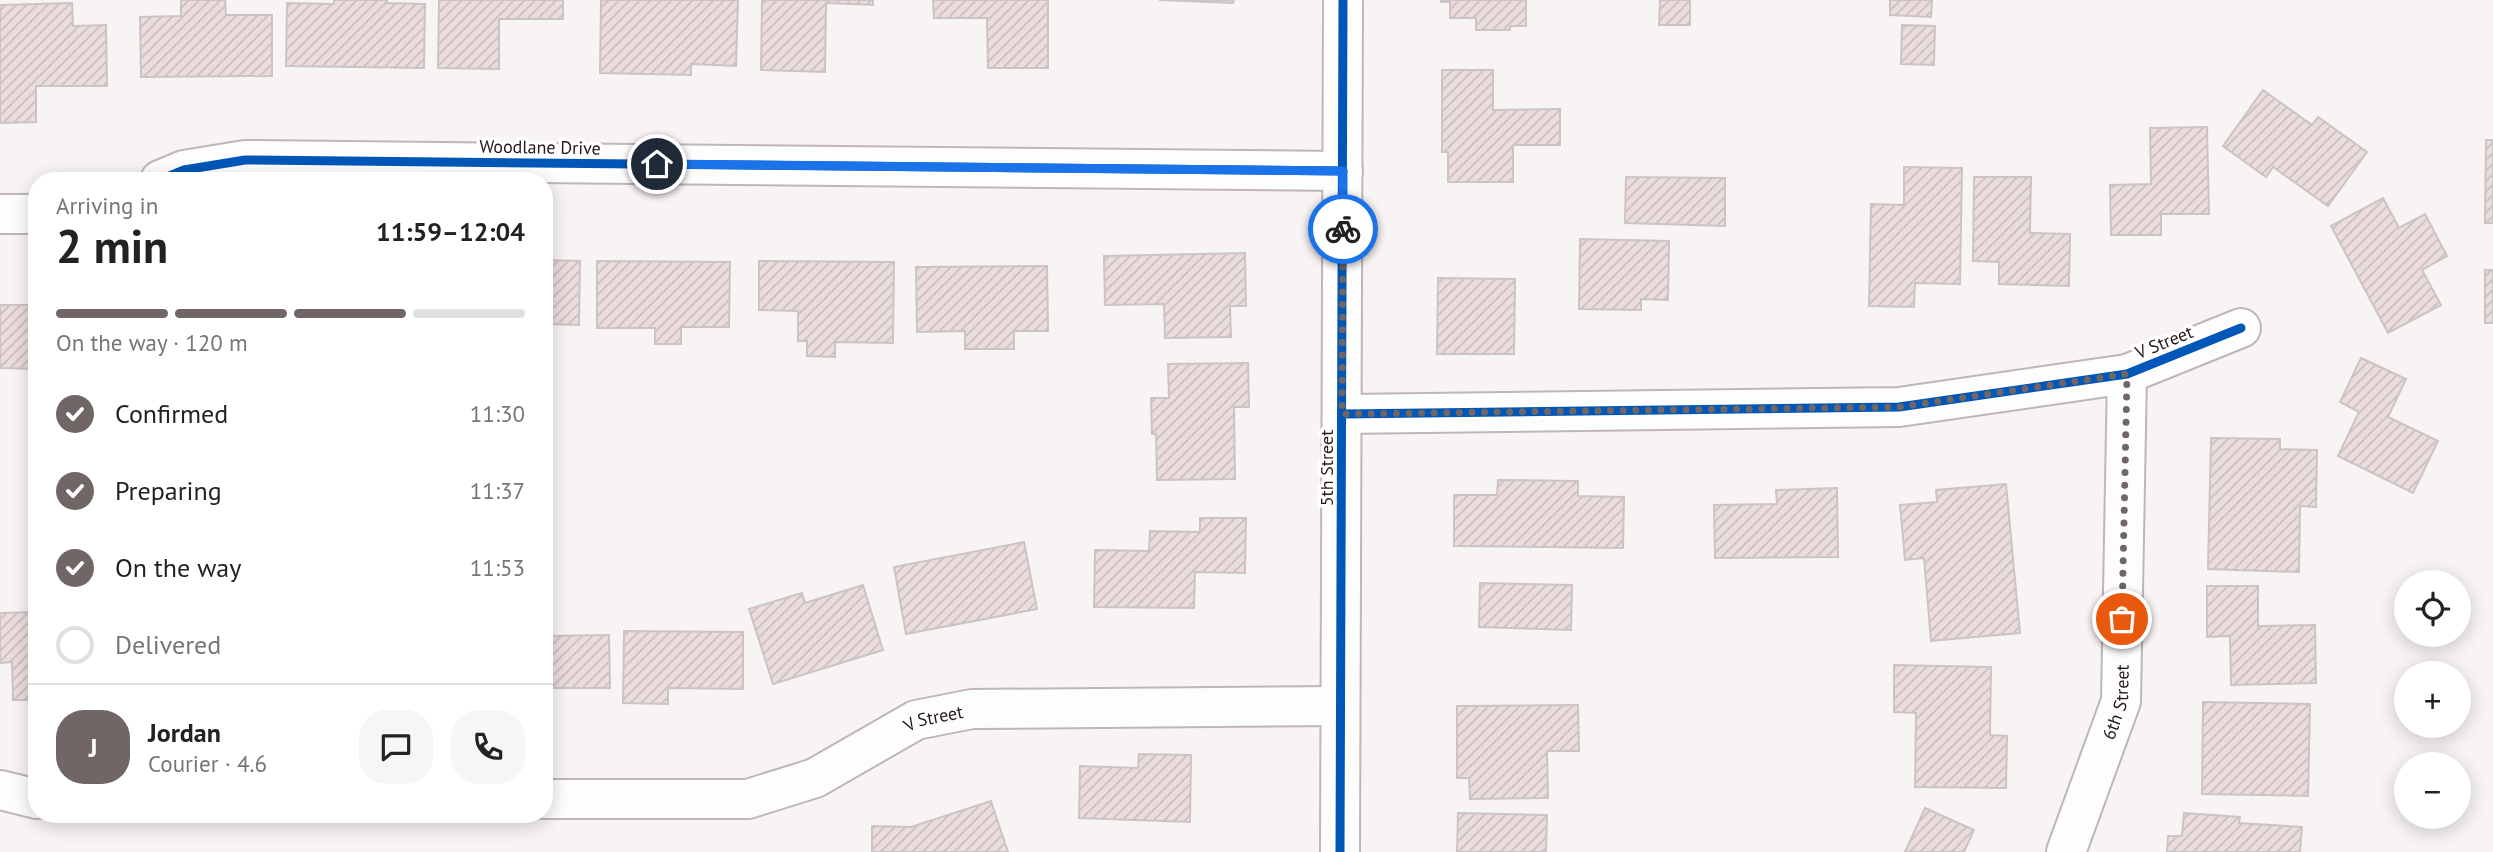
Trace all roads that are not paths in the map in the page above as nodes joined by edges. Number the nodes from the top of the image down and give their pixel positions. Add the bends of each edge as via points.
1 (1343, 0) edge
2 (1343, 171) junction
3 (179, 172) edge
4 (0, 214) edge
5 (28, 214) edge
6 (2241, 328) dead end
7 (2127, 374) junction
8 (1342, 414) junction
9 (1340, 706) junction
10 (0, 790) edge
11 (28, 797) edge
12 (553, 799) edge
13 (1340, 852) edge
14 (2066, 852) edge

1 - 2 street, 5th Street
2 - 3 street, Woodlane Drive via 245,160
2 - 8 street, 5th Street
4 - 5 street
6 - 7 street, V Street
7 - 8 street, V Street via 1899,407
7 - 14 street, 6th Street via 2121,701
8 - 9 street, 5th Street
9 - 12 street, V Street via 972,709 916,720 815,778 748,799
9 - 13 street, 5th Street
10 - 11 street

